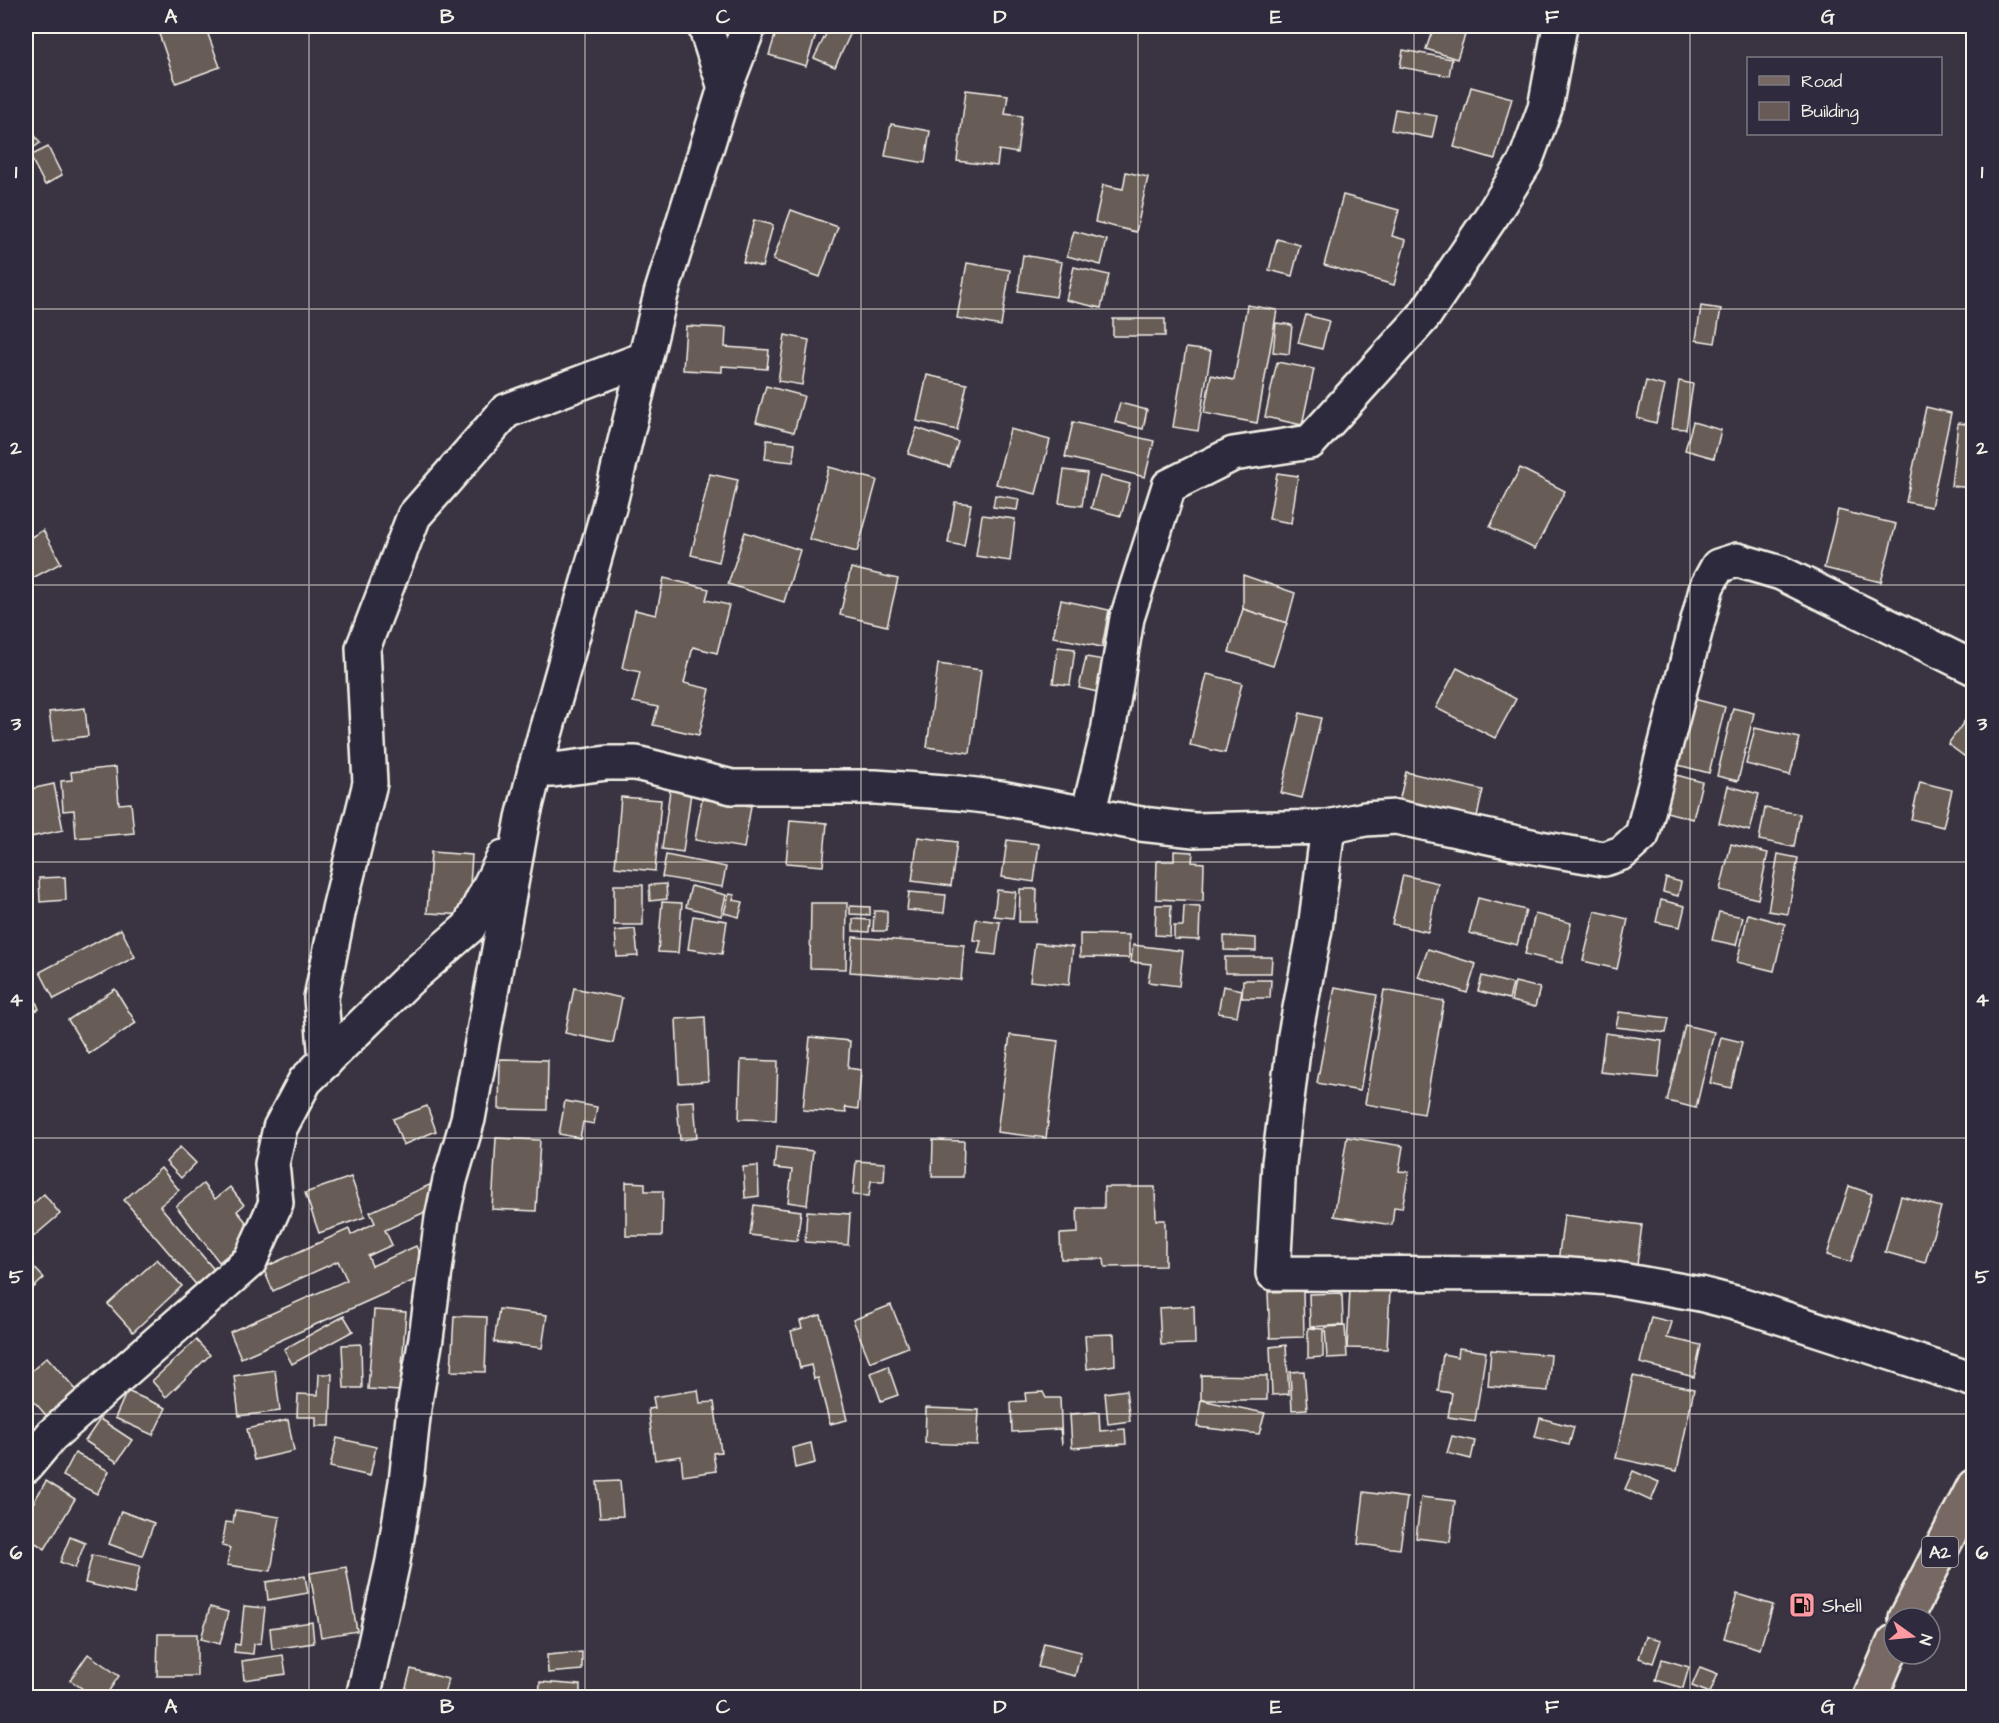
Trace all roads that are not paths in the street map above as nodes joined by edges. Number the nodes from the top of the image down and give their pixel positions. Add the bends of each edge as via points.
1 (705, 26) edge
2 (749, 26) edge
3 (1560, 26) edge
4 (725, 88) junction
5 (644, 359) junction
6 (1974, 668) edge
7 (535, 770) junction
8 (1088, 814) junction
9 (523, 818) junction
10 (1328, 827) junction
11 (326, 1061) junction
12 (1974, 1380) edge
13 (26, 1466) edge
14 (1974, 1486) edge
15 (1912, 1606) edge
16 (1884, 1666) edge
17 (363, 1698) edge
18 (1870, 1698) edge

1 - 4 street
2 - 4 street
3 - 8 street via 1545,108 1525,162 1424,316 1310,442 1233,454 1169,486 1126,618 1108,732
4 - 5 street
5 - 7 street via 609,507
5 - 11 street via 506,411 414,516 363,648 370,783 321,998
6 - 10 street via 1781,573 1737,560 1718,566 1707,586 1642,835 1622,853 1604,859 1396,817
7 - 8 street via 636,764 732,788 875,787 1001,798
7 - 9 street
8 - 10 street via 1194,830
9 - 11 street via 470,927 408,980
9 - 17 street via 468,1119 442,1218 405,1493
10 - 12 street via 1279,1163 1273,1274 1556,1274 1610,1278 1743,1305
11 - 13 street via 305,1082 280,1128 272,1164 276,1203 250,1261 52,1435
14 - 15 main road, A2
16 - 18 main road

